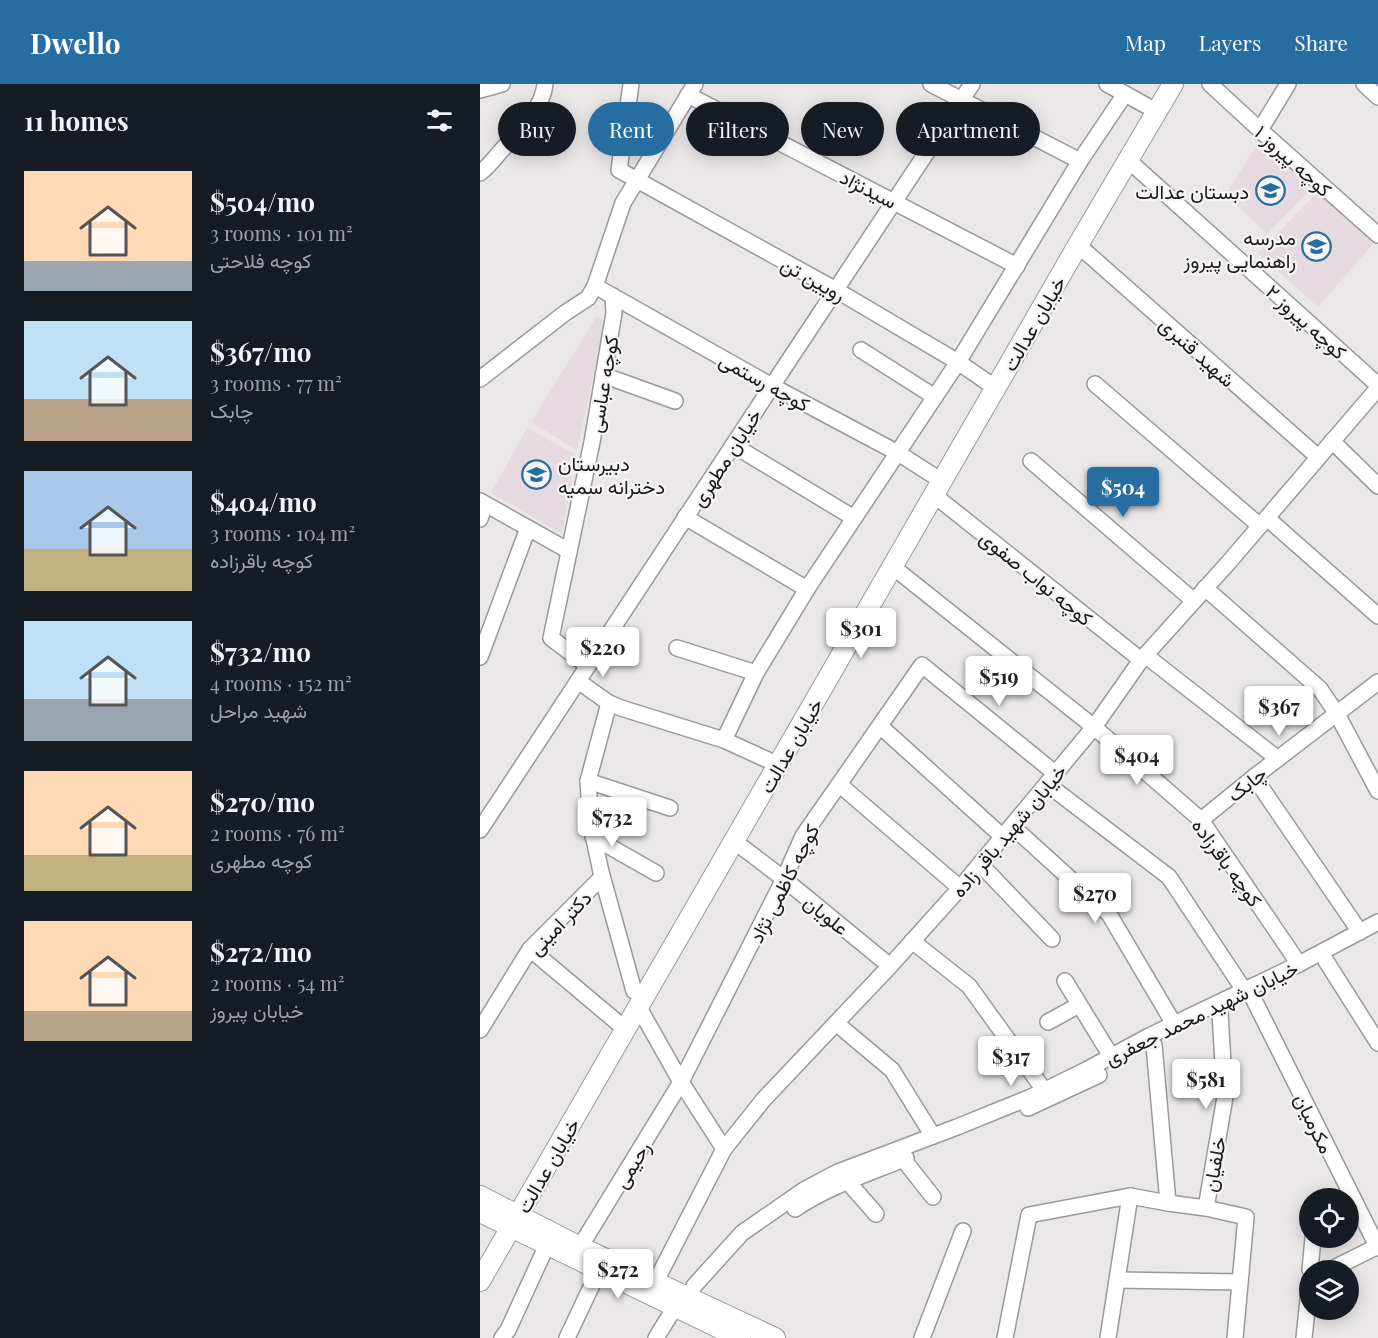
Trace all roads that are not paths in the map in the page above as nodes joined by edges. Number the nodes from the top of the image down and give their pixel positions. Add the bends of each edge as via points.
1 (502, 84) edge
2 (545, 84) edge
3 (631, 84) edge
4 (931, 84) edge
5 (972, 84) edge
6 (1107, 84) edge
7 (1159, 84) edge
8 (1173, 84) edge
9 (1210, 84) edge
10 (1288, 84) edge
11 (1364, 84) edge
12 (480, 90) edge
13 (691, 90) edge
14 (1125, 94) junction
15 (1378, 97) edge
16 (962, 100) junction
17 (1147, 106) junction
18 (1260, 130) junction
19 (1128, 160) junction
20 (1080, 161) junction
21 (480, 173) edge
22 (637, 179) junction
23 (894, 201) junction
24 (1378, 235) edge
25 (1078, 244) junction
26 (1017, 266) junction
27 (595, 286) junction
28 (836, 290) junction
29 (613, 296) junction
30 (861, 350) dead end
31 (958, 362) junction
32 (603, 375) junction
33 (480, 379) edge
34 (987, 382) junction
35 (1095, 384) dead end
36 (772, 386) junction
37 (1378, 386) edge
38 (935, 396) junction
39 (675, 401) dead end
40 (1332, 441) junction
41 (733, 445) junction
42 (898, 453) junction
43 (1318, 457) junction
44 (1031, 461) dead end
45 (934, 485) junction
46 (1378, 486) edge
47 (482, 508) edge
48 (685, 518) junction
49 (854, 518) junction
50 (1263, 522) junction
51 (528, 528) junction
52 (569, 551) junction
53 (893, 567) junction
54 (1205, 588) junction
55 (807, 589) junction
56 (1194, 601) junction
57 (1378, 616) edge
58 (676, 648) dead end
59 (480, 657) edge
60 (1143, 658) junction
61 (922, 665) joint
62 (588, 666) junction
63 (756, 673) junction
64 (579, 681) junction
65 (1378, 682) edge
66 (609, 703) junction
67 (1337, 714) junction
68 (880, 726) junction
69 (1094, 727) junction
70 (724, 740) junction
71 (1278, 759) junction
72 (770, 760) junction
73 (1254, 777) junction
74 (1051, 779) junction
75 (588, 781) junction
76 (840, 784) junction
77 (1378, 791) edge
78 (670, 808) dead end
79 (1201, 820) junction
80 (480, 830) edge
81 (1008, 832) junction
82 (593, 837) junction
83 (734, 841) junction
84 (980, 864) junction
85 (656, 873) dead end
86 (602, 877) junction
87 (784, 879) junction
88 (960, 888) junction
89 (1378, 922) edge
90 (1360, 932) junction
91 (1378, 933) edge
92 (1052, 939) dead end
93 (912, 941) junction
94 (530, 949) junction
95 (1326, 961) junction
96 (1299, 964) junction
97 (890, 966) junction
98 (1065, 981) dead end
99 (1248, 994) junction
100 (636, 999) junction
101 (1079, 1005) junction
102 (1220, 1013) junction
103 (1048, 1022) dead end
104 (618, 1023) junction
105 (836, 1023) junction
106 (1174, 1024) junction
107 (480, 1030) edge
108 (1378, 1043) edge
109 (1154, 1045) junction
110 (1111, 1056) junction
111 (681, 1082) junction
112 (1044, 1090) junction
113 (933, 1136) junction
114 (724, 1149) junction
115 (903, 1159) junction
116 (843, 1176) junction
117 (480, 1196) edge
118 (1130, 1196) junction
119 (933, 1197) dead end
120 (1168, 1203) junction
121 (1206, 1208) junction
122 (480, 1212) edge
123 (876, 1214) dead end
124 (510, 1220) junction
125 (963, 1232) dead end
126 (547, 1245) junction
127 (580, 1247) junction
128 (1378, 1247) edge
129 (1351, 1260) edge
130 (480, 1261) edge
131 (599, 1270) junction
132 (1117, 1280) junction
133 (480, 1281) edge
134 (656, 1281) junction
135 (1240, 1282) junction
136 (687, 1302) junction
137 (1306, 1320) edge
138 (737, 1337) edge
139 (502, 1338) edge
140 (567, 1338) edge
141 (656, 1338) edge
142 (775, 1338) edge
143 (922, 1338) edge
144 (1005, 1338) edge
145 (1108, 1338) edge
146 (1235, 1338) edge
147 (1304, 1338) edge

1 - 12 street
2 - 21 street via 544,93 519,133
3 - 22 street, رویین تن via 619,170
4 - 16 street
5 - 16 street, خیابان مطهری
6 - 14 street
7 - 17 main road, خیابان عدالت
8 - 19 main road, خیابان عدالت
9 - 18 street, کوچه پیروز ۱
10 - 18 street
11 - 15 street
13 - 22 street
13 - 23 street, سیدنژاد
14 - 17 street
14 - 20 street
16 - 20 street
16 - 23 street, خیابان مطهری
17 - 34 main road, خیابان عدالت
18 - 24 street, کوچه پیروز ۱
19 - 25 main road, خیابان عدالت
19 - 37 street, کوچه پیروز ۲
20 - 26 street
22 - 27 street via 623,203
22 - 28 street, رویین تن
23 - 26 street, سیدنژاد
23 - 28 street, خیابان مطهری
25 - 43 street, شهید قنبری
25 - 45 main road, خیابان عدالت
26 - 31 street
27 - 29 street, کوچه رستمی
27 - 33 street via 588,298
28 - 31 street, رویین تن
28 - 36 street, خیابان مطهری
29 - 32 street, کوچه عباسی via 614,313
29 - 36 street, کوچه رستمی
30 - 38 street
31 - 34 street, رویین تن
31 - 38 street
32 - 39 street
32 - 52 street, کوچه عباسی
34 - 45 main road, خیابان عدالت
35 - 50 street
36 - 41 street, خیابان مطهری
36 - 42 street, کوچه رستمی
37 - 40 street, خیابان شهید باقر زاده
38 - 42 street
40 - 43 street, خیابان شهید باقر زاده
40 - 46 street
41 - 48 street, خیابان مطهری
41 - 49 street
42 - 45 street, کوچه رستمی
42 - 49 street
43 - 50 street, خیابان شهید باقر زاده
44 - 56 street
45 - 53 main road, خیابان عدالت
45 - 60 street, کوچه نواب صفوی
45 - 72 main road, خیابان عدالت
47 - 51 street
48 - 55 street
48 - 62 street, خیابان مطهری
49 - 55 street
50 - 54 street, خیابان شهید باقر زاده
50 - 57 street
51 - 52 street
51 - 59 street
52 - 62 street, کوچه عباسی via 551,638
53 - 69 street, کوچه باقرزاده
53 - 83 main road, خیابان عدالت
54 - 56 street, خیابان شهید باقر زاده
54 - 67 street via 1320,689
55 - 63 street
56 - 60 street, خیابان شهید باقر زاده
58 - 63 street
60 - 69 street, خیابان شهید باقر زاده
60 - 71 street, کوچه نواب صفوی
61 - 68 street, کوچه کاظمی نژاد
61 - 74 street, مکرمیان
62 - 64 street, خیابان مطهری
63 - 70 street
64 - 66 street
64 - 80 street, خیابان مطهری
65 - 67 street, چابک
66 - 70 street
66 - 75 street
67 - 71 street, چابک
67 - 77 street
68 - 76 street, کوچه کاظمی نژاد
68 - 81 street
69 - 74 street, خیابان شهید باقر زاده
69 - 79 street, کوچه باقرزاده
70 - 72 street
71 - 73 street, چابک
72 - 100 main road, خیابان عدالت
73 - 79 street, چابک
73 - 90 street
74 - 81 street, خیابان شهید باقر زاده
74 - 99 street, مکرمیان via 1169,877
75 - 78 street
75 - 82 street
76 - 87 street, کوچه کاظمی نژاد via 804,836
76 - 88 street
79 - 96 street, کوچه باقرزاده
81 - 84 street, خیابان شهید باقر زاده
81 - 106 street via 1109,914
82 - 85 street
82 - 86 street
83 - 87 street, علویان
83 - 100 main road, خیابان عدالت
84 - 88 street, خیابان شهید باقر زاده
84 - 92 street
86 - 94 street, دکتر امینی
86 - 100 street
87 - 97 street, علویان
87 - 111 street, کوچه کاظمی نژاد
88 - 93 street, خیابان شهید باقر زاده
89 - 90 street, خیابان شهید محمد جعفری
90 - 96 street, خیابان شهید محمد جعفری
91 - 95 street, خیابان شهید محمد جعفری
93 - 97 street, خیابان شهید باقر زاده
93 - 112 street via 969,986
94 - 104 street
94 - 107 street, دکتر امینی
95 - 99 street, خیابان شهید محمد جعفری
95 - 108 street
96 - 99 street, خیابان شهید محمد جعفری
97 - 105 street, خیابان شهید باقر زاده
98 - 101 street
99 - 102 street, خیابان شهید محمد جعفری
99 - 106 street, خیابان شهید محمد جعفری
99 - 128 street, مکرمیان
100 - 104 main road, خیابان عدالت
100 - 111 street
100 - 124 main road, خیابان عدالت
101 - 103 street
101 - 110 street
102 - 109 street, خیابان شهید محمد جعفری
102 - 121 street, خلفیان via 1225,1097
104 - 124 main road, خیابان عدالت
105 - 113 street via 892,1070
105 - 114 street, خیابان شهید باقر زاده via 764,1099
106 - 110 street, خیابان شهید محمد جعفری
109 - 115 street, خیابان شهید محمد جعفری via 1053,1098
109 - 120 street
110 - 112 street, خیابان شهید محمد جعفری
111 - 114 street
111 - 127 street, رحیمی
112 - 113 street, خیابان شهید محمد جعفری
113 - 116 street, خیابان شهید محمد جعفری
114 - 134 street, خیابان شهید باقر زاده
115 - 116 street, خیابان شهید محمد جعفری
115 - 119 street
116 - 123 street
116 - 136 street, خیابان شهید محمد جعفری via 749,1241 702,1292
117 - 124 main road
118 - 120 street
118 - 132 street
118 - 144 street via 1029,1215
120 - 121 street
121 - 135 street via 1246,1217
122 - 124 main road
124 - 126 main road
124 - 127 main road
124 - 130 main road, خیابان عدالت
124 - 133 main road, خیابان عدالت
125 - 143 street
126 - 131 main road
126 - 139 street
127 - 134 main road
128 - 129 street
131 - 136 main road
131 - 140 street
132 - 135 street
132 - 145 street
134 - 136 main road
135 - 146 street
136 - 138 main road
136 - 141 street, خیابان شهید محمد جعفری
136 - 142 main road
137 - 147 street

